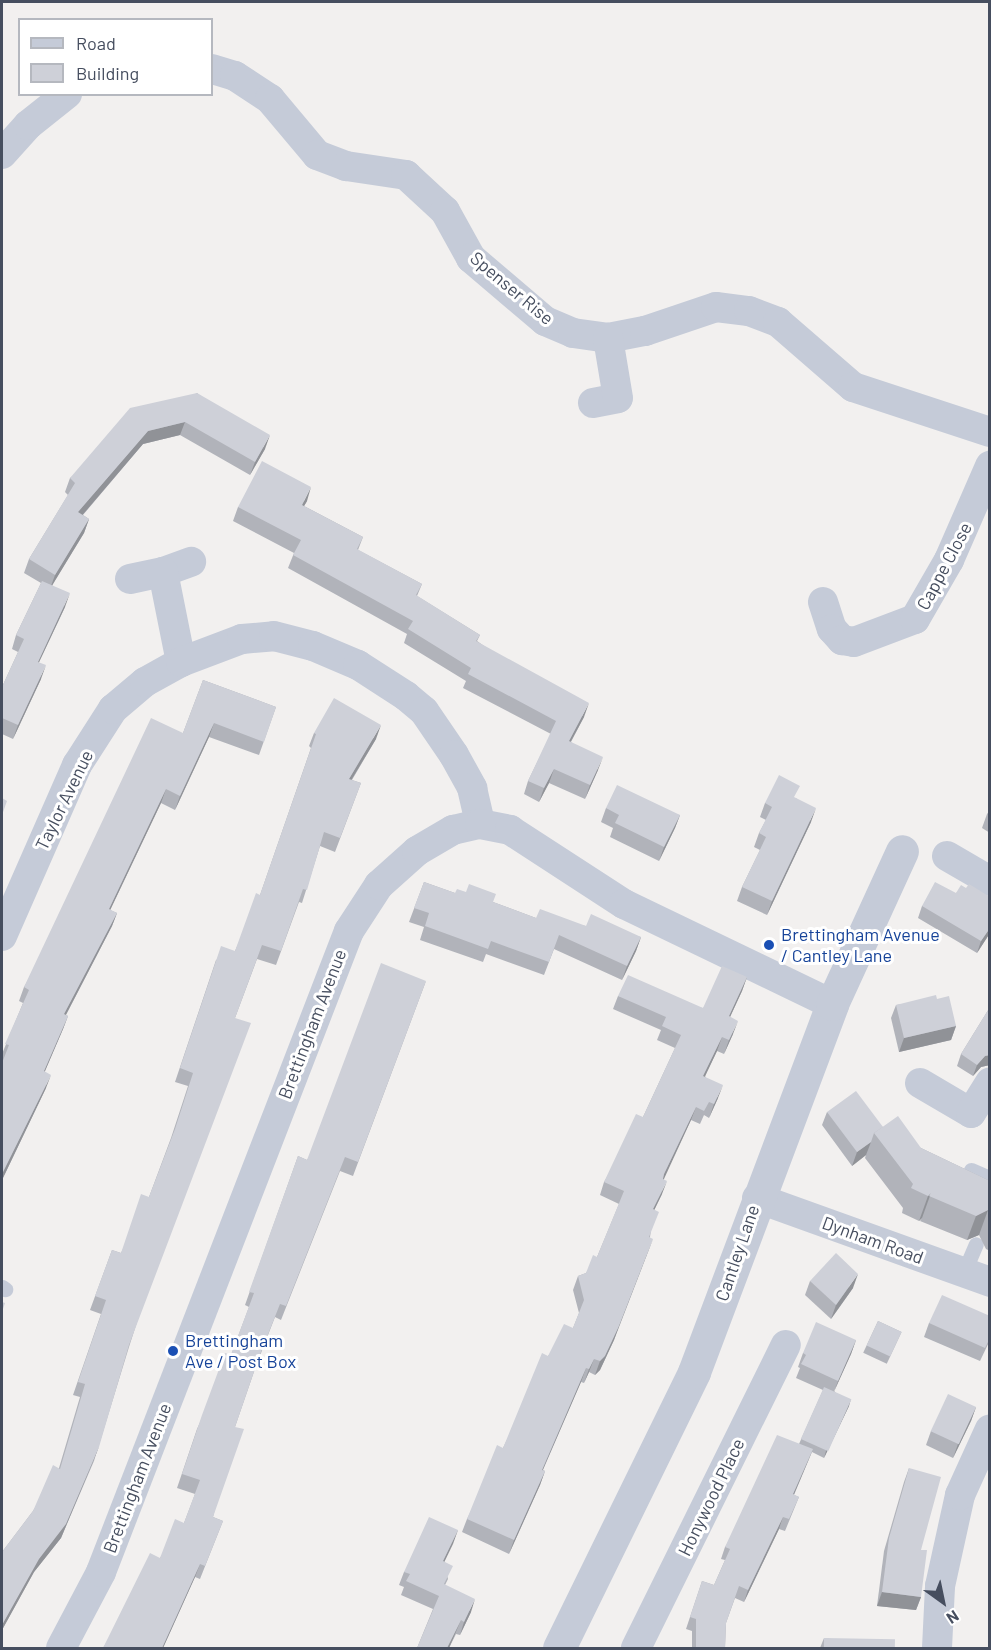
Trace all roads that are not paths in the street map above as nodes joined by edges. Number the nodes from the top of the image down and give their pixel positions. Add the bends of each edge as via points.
1 (213, 69) edge
2 (64, 96) edge
3 (2, 154) edge
4 (608, 338) junction
5 (616, 398) dead end
6 (990, 432) edge
7 (990, 466) edge
8 (191, 562) dead end
9 (163, 572) junction
10 (130, 579) dead end
11 (823, 602) dead end
12 (181, 662) junction
13 (480, 824) junction
14 (902, 851) dead end
15 (947, 856) dead end
16 (990, 881) edge
17 (4, 922) edge
18 (832, 1004) junction
19 (990, 1082) edge
20 (920, 1083) dead end
21 (980, 1119) edge
22 (971, 1170) edge
23 (990, 1178) edge
24 (757, 1198) junction
25 (976, 1244) dead end
26 (977, 1277) edge
27 (786, 1345) dead end
28 (988, 1438) edge
29 (568, 1646) edge
30 (61, 1648) edge
31 (636, 1648) edge
32 (937, 1648) edge

1 - 4 street, Spenser Rise via 235,76 270,99 317,155 346,166 406,175 445,211 471,258 545,321 573,333
2 - 3 street via 28,125
4 - 5 street
4 - 6 street, Spenser Rise via 645,332 716,307 749,311 778,322 853,387
7 - 11 street, Cappe Close via 949,560 915,619 854,642 842,640 832,629
8 - 9 street
9 - 10 street
9 - 12 street
12 - 13 street, Taylor Avenue via 223,644 274,636 313,646 358,665 424,711 472,788
12 - 17 street, Taylor Avenue via 145,682 113,709 77,765
13 - 18 street, Brettingham Avenue via 510,830 624,904
13 - 30 street, Brettingham Avenue via 453,830 417,851 379,885 349,931 101,1572
14 - 18 street, Cantley Lane
15 - 16 street
18 - 24 street, Cantley Lane
19 - 21 street
20 - 21 street
22 - 23 lane
24 - 26 street, Dynham Road
24 - 29 street, Cantley Lane via 694,1372
25 - 26 lane
27 - 31 street, Honywood Place
28 - 32 street via 960,1495 940,1586

